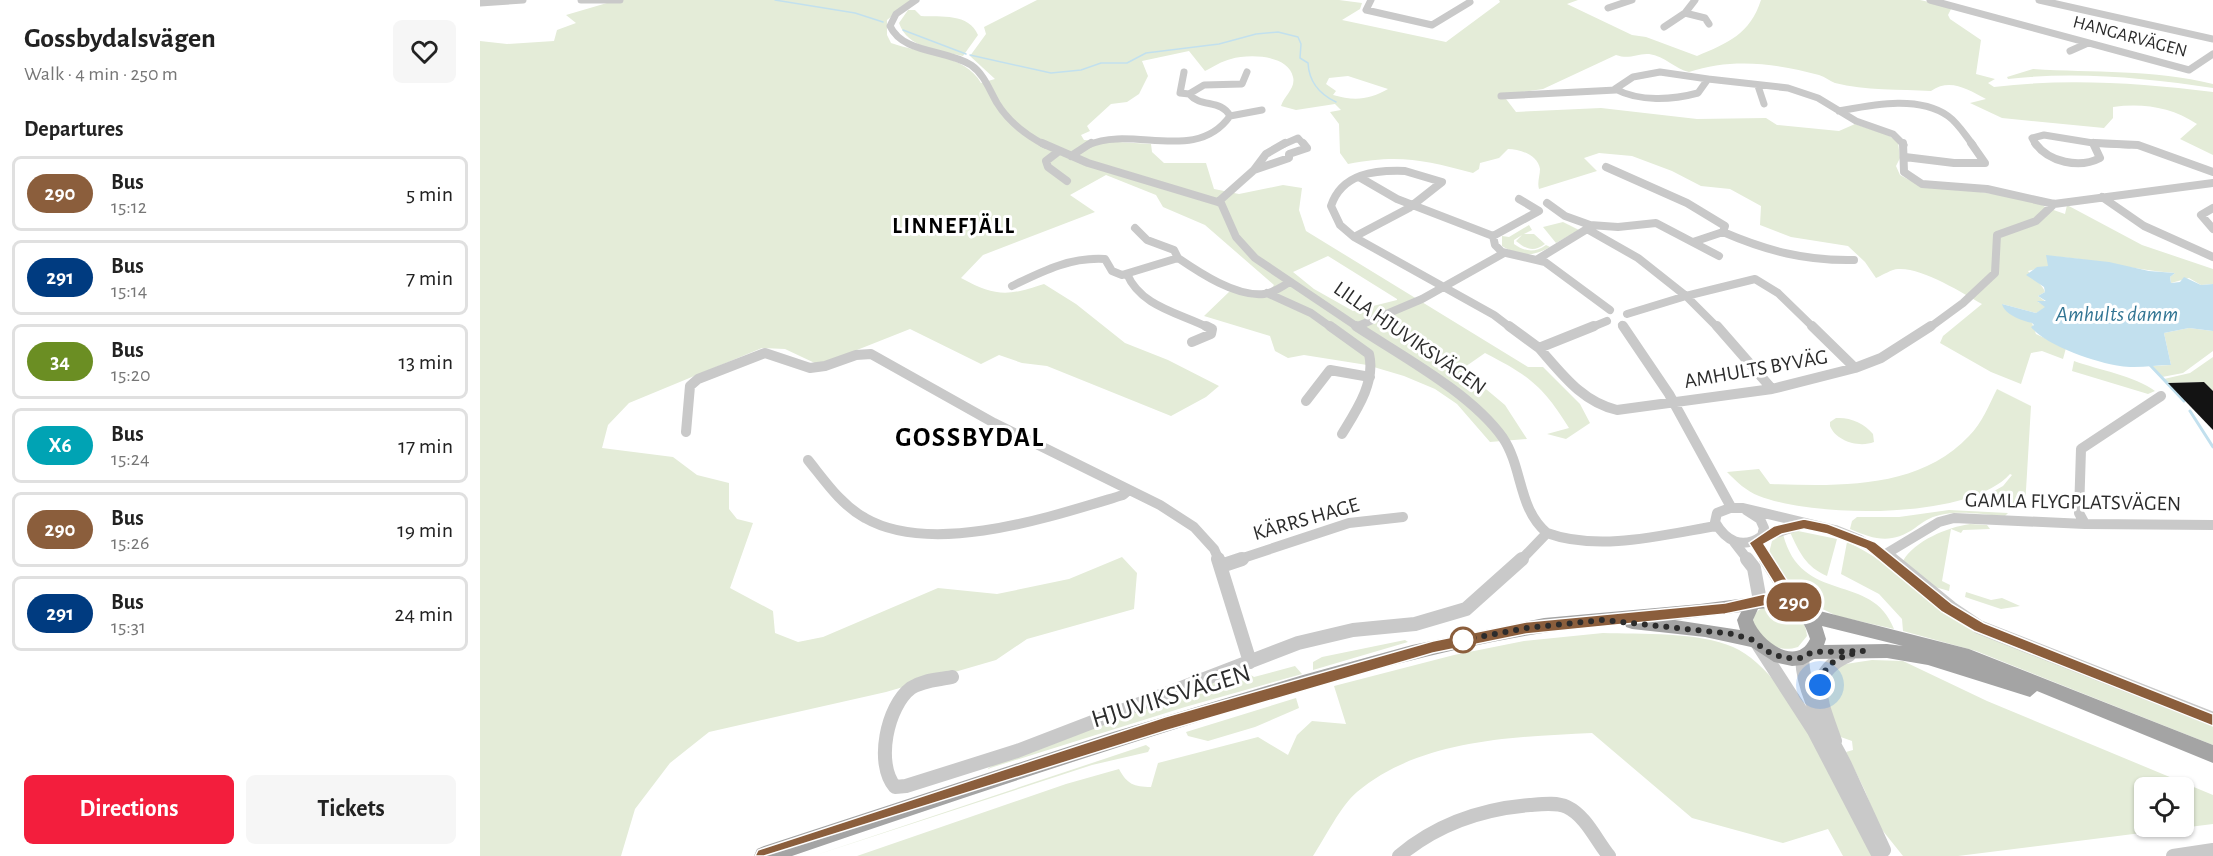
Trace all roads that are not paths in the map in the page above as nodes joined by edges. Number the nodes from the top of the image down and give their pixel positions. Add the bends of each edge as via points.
1 (523, 0) edge
2 (581, 0) edge
3 (620, 0) edge
4 (916, 0) edge
5 (1371, 0) edge
6 (1632, 0) edge
7 (1695, 0) edge
8 (1930, 0) edge
9 (2038, 0) edge
10 (2063, 0) edge
11 (1470, 2) dead end
12 (480, 3) edge
13 (1608, 8) dead end
14 (1685, 13) junction
15 (2128, 18) junction
16 (1709, 24) dead end
17 (1664, 27) dead end
18 (2213, 33) edge
19 (2213, 39) edge
20 (2088, 43) junction
21 (2070, 51) dead end
22 (2213, 54) edge
23 (1184, 72) dead end
24 (1247, 72) dead end
25 (1708, 79) junction
26 (1758, 86) junction
27 (1616, 90) junction
28 (1189, 94) junction
29 (1501, 96) dead end
30 (1764, 104) dead end
31 (1262, 110) dead end
32 (1839, 111) junction
33 (1230, 116) junction
34 (2093, 142) junction
35 (1059, 151) junction
36 (1071, 156) junction
37 (1905, 157) junction
38 (1606, 167) dead end
39 (1254, 170) junction
40 (2213, 172) edge
41 (1356, 178) junction
42 (1067, 181) dead end
43 (2213, 183) edge
44 (2102, 197) junction
45 (1519, 199) dead end
46 (1218, 202) junction
47 (1547, 203) dead end
48 (2054, 204) junction
49 (1411, 207) junction
50 (2213, 208) edge
51 (1588, 227) junction
52 (1134, 228) dead end
53 (2213, 229) edge
54 (1723, 232) junction
55 (1354, 237) junction
56 (1493, 237) junction
57 (1693, 242) junction
58 (1503, 253) junction
59 (1719, 256) dead end
60 (2213, 256) edge
61 (1178, 258) junction
62 (1538, 259) junction
63 (1854, 260) dead end
64 (1126, 274) junction
65 (1290, 282) junction
66 (1012, 286) dead end
67 (1447, 289) junction
68 (1267, 293) junction
69 (1686, 296) junction
70 (1610, 310) junction
71 (1627, 314) junction
72 (1607, 321) junction
73 (1623, 325) junction
74 (1358, 326) junction
75 (1192, 342) dead end
76 (1539, 348) junction
77 (1855, 368) junction
78 (1370, 377) junction
79 (1772, 389) junction
80 (2161, 396) dead end
81 (1306, 401) dead end
82 (1674, 402) junction
83 (686, 432) dead end
84 (1342, 434) dead end
85 (808, 460) dead end
86 (1129, 490) junction
87 (1731, 507) junction
88 (1746, 510) junction
89 (1403, 517) dead end
90 (1804, 524) junction
91 (2085, 524) junction
92 (2213, 525) edge
93 (1716, 526) junction
94 (1547, 533) junction
95 (1760, 540) junction
96 (1734, 542) junction
97 (1884, 555) junction
98 (1221, 566) junction
99 (1756, 603) junction
100 (1802, 612) junction
101 (1603, 620) junction
102 (1756, 643) junction
103 (1863, 651) junction
104 (1807, 655) junction
105 (1250, 662) junction
106 (952, 677) dead end
107 (2213, 719) edge
108 (1838, 753) junction
109 (2213, 754) edge
110 (2213, 763) edge
111 (2207, 853) edge
112 (764, 856) edge
113 (1399, 856) edge
114 (1609, 856) edge
115 (1879, 856) edge
116 (1887, 856) edge
117 (2173, 856) edge

1 - 12 street
2 - 3 street
4 - 35 street via 892,22 896,37 974,67 1015,126
5 - 11 street via 1366,10 1434,25
6 - 13 street
7 - 14 street
8 - 20 street, HANGARVÄGEN
9 - 15 street
10 - 15 street
14 - 16 street via 1705,18
14 - 17 street
15 - 18 street
15 - 19 street
20 - 21 street
20 - 22 street, HANGARVÄGEN via 2189,70
23 - 28 street via 1180,93
24 - 28 street via 1242,84 1204,85
25 - 26 street
25 - 27 street via 1652,72 1633,77
25 - 27 street via 1698,93 1675,98 1645,97
26 - 30 street
26 - 32 street via 1808,93
27 - 29 street
28 - 33 street via 1194,100 1224,107
31 - 33 street
32 - 37 street via 1856,122 1893,134 1904,144
32 - 37 street via 1898,103 1932,109 1952,119 1985,163
33 - 36 street via 1223,126 1190,141 1097,141
34 - 34 street via 2100,158 2080,163 2043,152 2032,138 2044,135
34 - 40 street via 2138,145
35 - 36 street
35 - 42 street via 1046,160 1048,167
36 - 46 street
37 - 48 street via 1904,172 1922,184 1987,189
38 - 54 street via 1687,203 1723,224
39 - 39 street via 1283,162 1289,154 1307,148 1298,138 1286,142 1264,157
39 - 46 street
41 - 49 street
41 - 49 street via 1397,171 1442,182
41 - 55 street via 1337,189 1331,206 1341,225
43 - 44 street
44 - 48 street
44 - 60 street via 2144,226
45 - 56 street via 1539,211
46 - 65 street, LILLA HJUVIKSVÄGEN via 1226,208 1240,243
47 - 51 street
48 - 77 street, AMHULTS BYVÄG via 2036,222 1997,235 1993,243 1997,256 1995,273 1963,303 1896,349
49 - 55 street
49 - 56 street
50 - 53 street via 2201,215
51 - 57 street via 1656,223
51 - 62 street
51 - 69 street via 1638,258
52 - 61 street via 1154,243 1174,250
54 - 57 street
54 - 63 street via 1786,257
55 - 67 street, AMHULTS BYVÄG
56 - 58 street
57 - 59 street
58 - 62 street
58 - 67 street
61 - 64 street
61 - 68 street via 1247,292
62 - 70 street via 1572,279
64 - 66 street via 1116,274 1105,259 1078,257
64 - 75 street via 1145,296 1212,329 1211,334
65 - 68 street
65 - 74 street, LILLA HJUVIKSVÄGEN
67 - 74 street
67 - 76 street, AMHULTS BYVÄG
68 - 78 street via 1311,313 1364,349 1372,361
69 - 71 street
69 - 77 street via 1755,279 1778,293
69 - 79 street via 1720,328
70 - 71 street
70 - 72 street via 1604,316
71 - 73 street via 1629,321
72 - 73 street
72 - 76 street
73 - 82 street
74 - 94 street, LILLA HJUVIKSVÄGEN via 1439,379 1486,418 1512,454 1533,520
76 - 82 street, AMHULTS BYVÄG via 1577,390 1607,409
77 - 79 street, AMHULTS BYVÄG
78 - 81 street via 1330,370
78 - 84 street
79 - 82 street, AMHULTS BYVÄG
80 - 91 street via 2081,449 2079,513
82 - 87 street
83 - 86 street via 690,386 698,379 765,353 809,368 868,353 994,423
85 - 86 street via 842,502 863,518 887,527 927,533 996,530 1123,495
86 - 98 street via 1194,527 1214,549
87 - 88 street
87 - 93 street via 1717,513
88 - 90 street
88 - 95 street via 1762,522
89 - 98 street, KÄRRS HAGE via 1349,523
90 - 95 street
90 - 97 street via 1857,539
91 - 92 street, GAMLA FLYGPLATSVÄGEN
91 - 97 street, GAMLA FLYGPLATSVÄGEN via 1948,519
93 - 94 street via 1594,540 1562,540
93 - 96 street
94 - 105 street via 1511,571 1466,609 1415,624 1327,634
95 - 96 street
95 - 100 street
96 - 99 street via 1754,568
97 - 107 street via 1947,608 1979,627
98 - 105 street
99 - 100 main road via 1778,600
99 - 101 main road, HJUVIKSVÄGEN
99 - 102 main road via 1745,620
100 - 104 main road via 1813,623 1818,639
100 - 109 main road via 1969,656
101 - 102 main road, HJUVIKSVÄGEN via 1705,630
101 - 112 main road, HJUVIKSVÄGEN via 1526,628 1378,662 1165,724
102 - 104 main road via 1784,658
102 - 115 street via 1814,731
103 - 104 main road
103 - 108 street via 1831,662 1822,675 1823,709
103 - 110 main road via 1928,658 2018,684
104 - 108 street via 1803,684 1822,729
105 - 106 street via 1017,752 896,787 887,777 885,746 893,716 908,691 921,683
108 - 116 street
111 - 117 street
113 - 114 street via 1437,830 1469,816 1514,806 1556,805 1579,816

